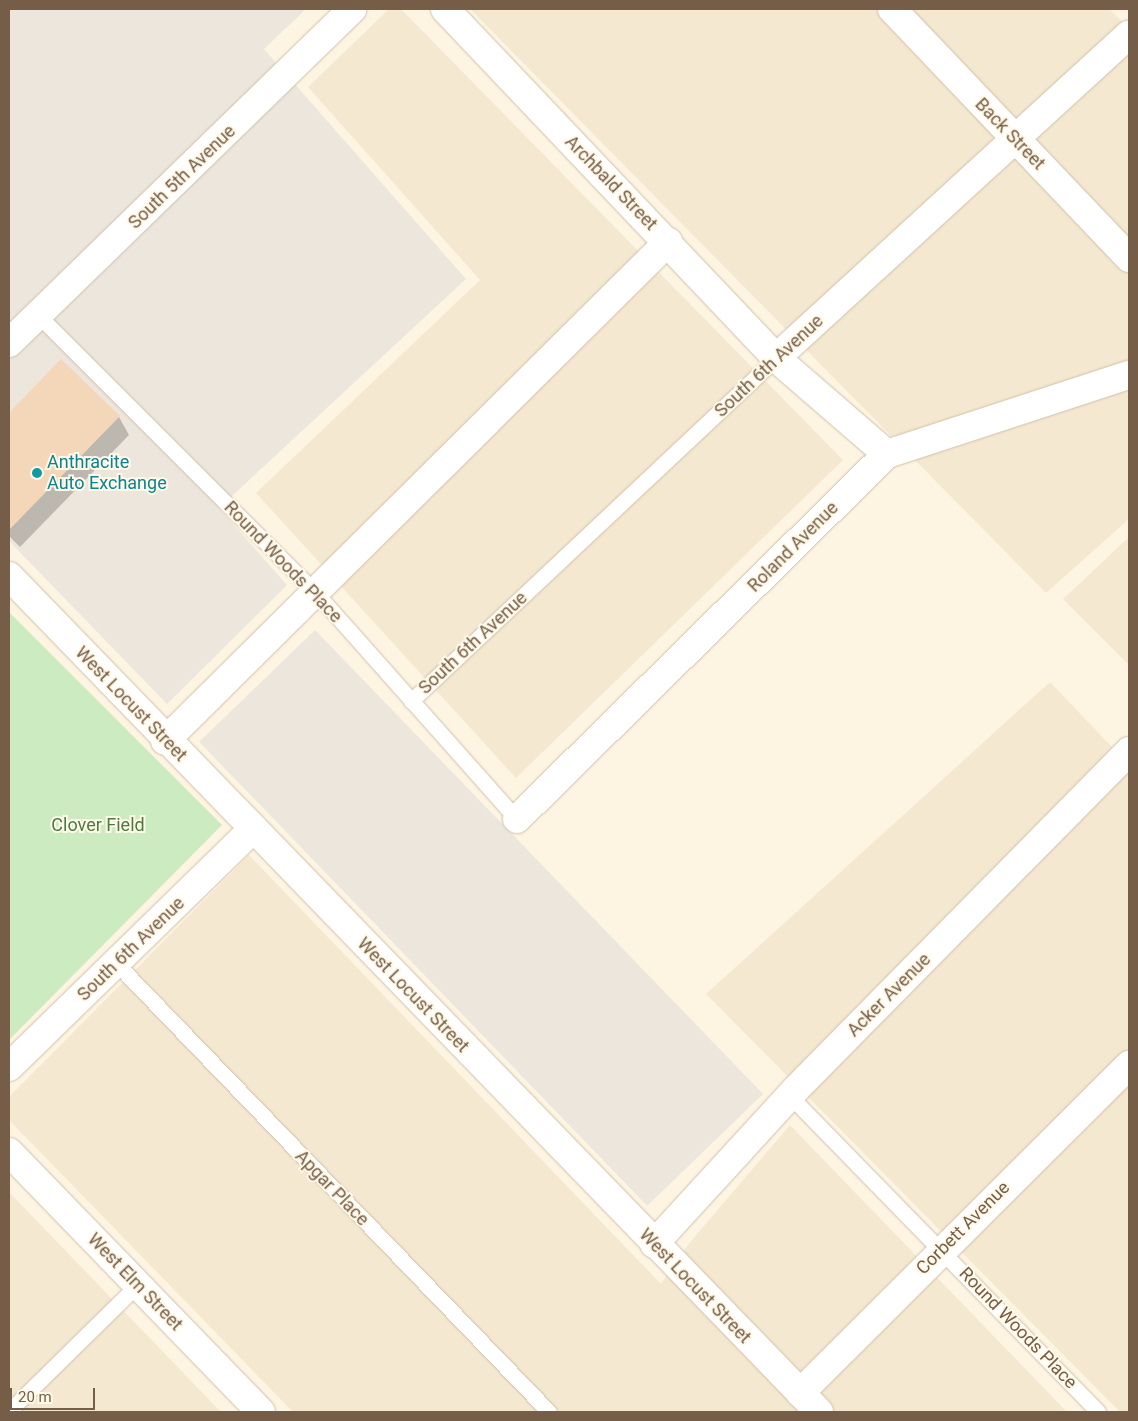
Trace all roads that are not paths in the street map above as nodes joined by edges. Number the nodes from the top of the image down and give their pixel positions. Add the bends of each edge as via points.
1 (353, 9) edge
2 (445, 9) edge
3 (892, 9) edge
4 (1129, 34) edge
5 (1015, 139) junction
6 (668, 242) junction
7 (1129, 258) edge
8 (39, 316) junction
9 (9, 343) edge
10 (776, 358) junction
11 (1129, 375) edge
12 (887, 454) junction
13 (9, 576) edge
14 (317, 594) junction
15 (410, 701) junction
16 (166, 741) junction
17 (1129, 751) edge
18 (517, 819) joint
19 (252, 830) junction
20 (116, 964) junction
21 (1129, 1065) edge
22 (9, 1067) edge
23 (790, 1096) junction
24 (9, 1152) edge
25 (654, 1244) junction
26 (942, 1248) junction
27 (138, 1285) junction
28 (800, 1393) junction
29 (9, 1411) edge
30 (261, 1412) edge
31 (549, 1412) edge
32 (819, 1412) edge
33 (1098, 1412) edge

1 - 8 street, South 5th Avenue
2 - 6 street, Archbald Street
3 - 5 street, Back Street
4 - 5 street, South 6th Avenue
5 - 7 street, Back Street
5 - 10 street, South 6th Avenue
6 - 10 street, Archbald Street
6 - 14 street
8 - 9 street, South 5th Avenue
8 - 14 lane, Round Woods Place
10 - 12 street, Archbald Street
10 - 15 lane, South 6th Avenue
11 - 12 street, Roland Avenue
12 - 18 street, Roland Avenue
13 - 16 street, West Locust Street
14 - 15 lane, Round Woods Place
14 - 16 street
15 - 18 lane, Round Woods Place
16 - 19 street, West Locust Street
17 - 23 street, Acker Avenue
19 - 20 street, South 6th Avenue
19 - 25 street, West Locust Street
20 - 22 street, South 6th Avenue
20 - 31 lane, Apgar Place
21 - 26 street, Corbett Avenue
23 - 25 street, Acker Avenue
23 - 26 lane, Round Woods Place
24 - 27 street, West Elm Street
25 - 28 street, West Locust Street
26 - 28 street, Corbett Avenue
26 - 33 lane, Round Woods Place
27 - 29 lane
27 - 30 street, West Elm Street
28 - 32 street, West Locust Street

